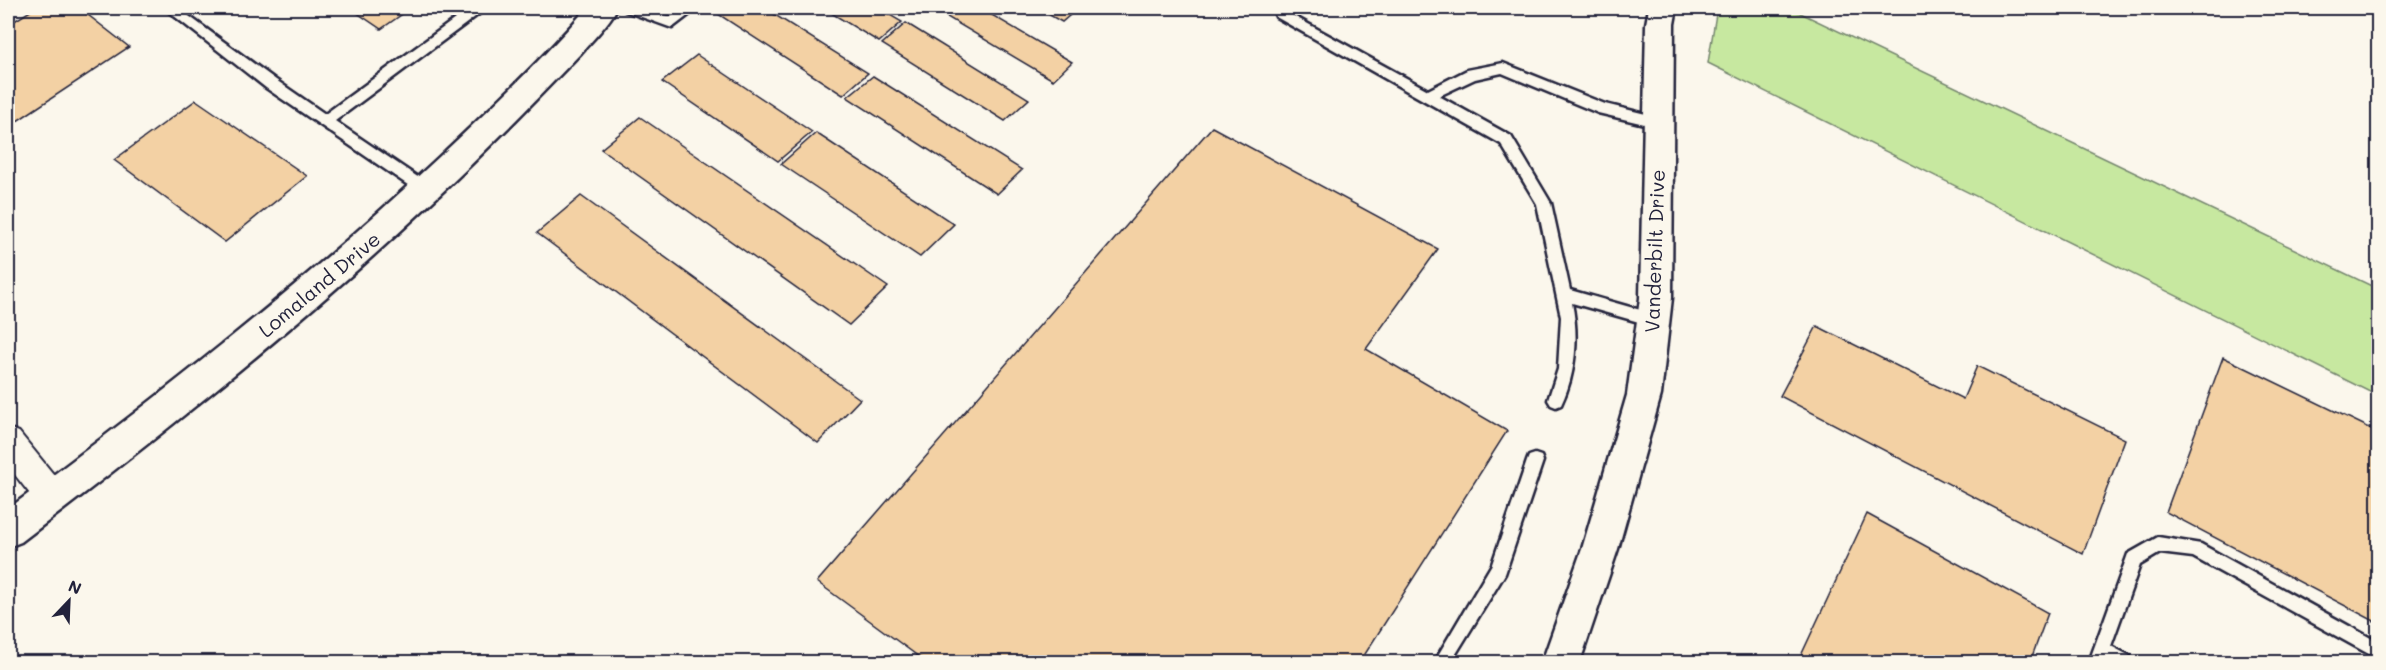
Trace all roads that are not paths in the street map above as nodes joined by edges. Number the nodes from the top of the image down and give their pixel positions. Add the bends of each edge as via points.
1 (170, 8) edge
2 (478, 8) edge
3 (603, 8) edge
4 (630, 8) edge
5 (692, 8) edge
6 (1663, 8) edge
7 (1281, 14) dead end
8 (1428, 96) junction
9 (325, 121) junction
10 (1657, 122) junction
11 (426, 190) junction
12 (1563, 294) junction
13 (1653, 320) junction
14 (1556, 400) dead end
15 (8, 442) edge
16 (1535, 461) dead end
17 (52, 497) junction
18 (8, 530) edge
19 (2379, 651) edge
20 (2099, 656) edge
21 (1442, 663) edge
22 (1561, 663) edge
23 (2124, 663) edge

1 - 9 lane
2 - 9 lane
3 - 11 street, Lomaland Drive via 533,85
4 - 5 lane via 672,23
6 - 10 street, Vanderbilt Drive
7 - 8 lane
8 - 10 lane via 1472,74 1503,68 1603,109
8 - 12 lane via 1506,140 1544,203
9 - 11 lane
10 - 13 street, Vanderbilt Drive via 1658,223
11 - 17 street, Lomaland Drive via 258,336
12 - 13 lane
12 - 14 lane via 1568,317 1566,369
13 - 22 street, Vanderbilt Drive via 1644,395 1600,549
15 - 17 street
16 - 21 lane via 1499,568
17 - 18 street, Lomaland Drive
19 - 20 lane via 2195,549 2158,545 2134,560
20 - 23 lane

